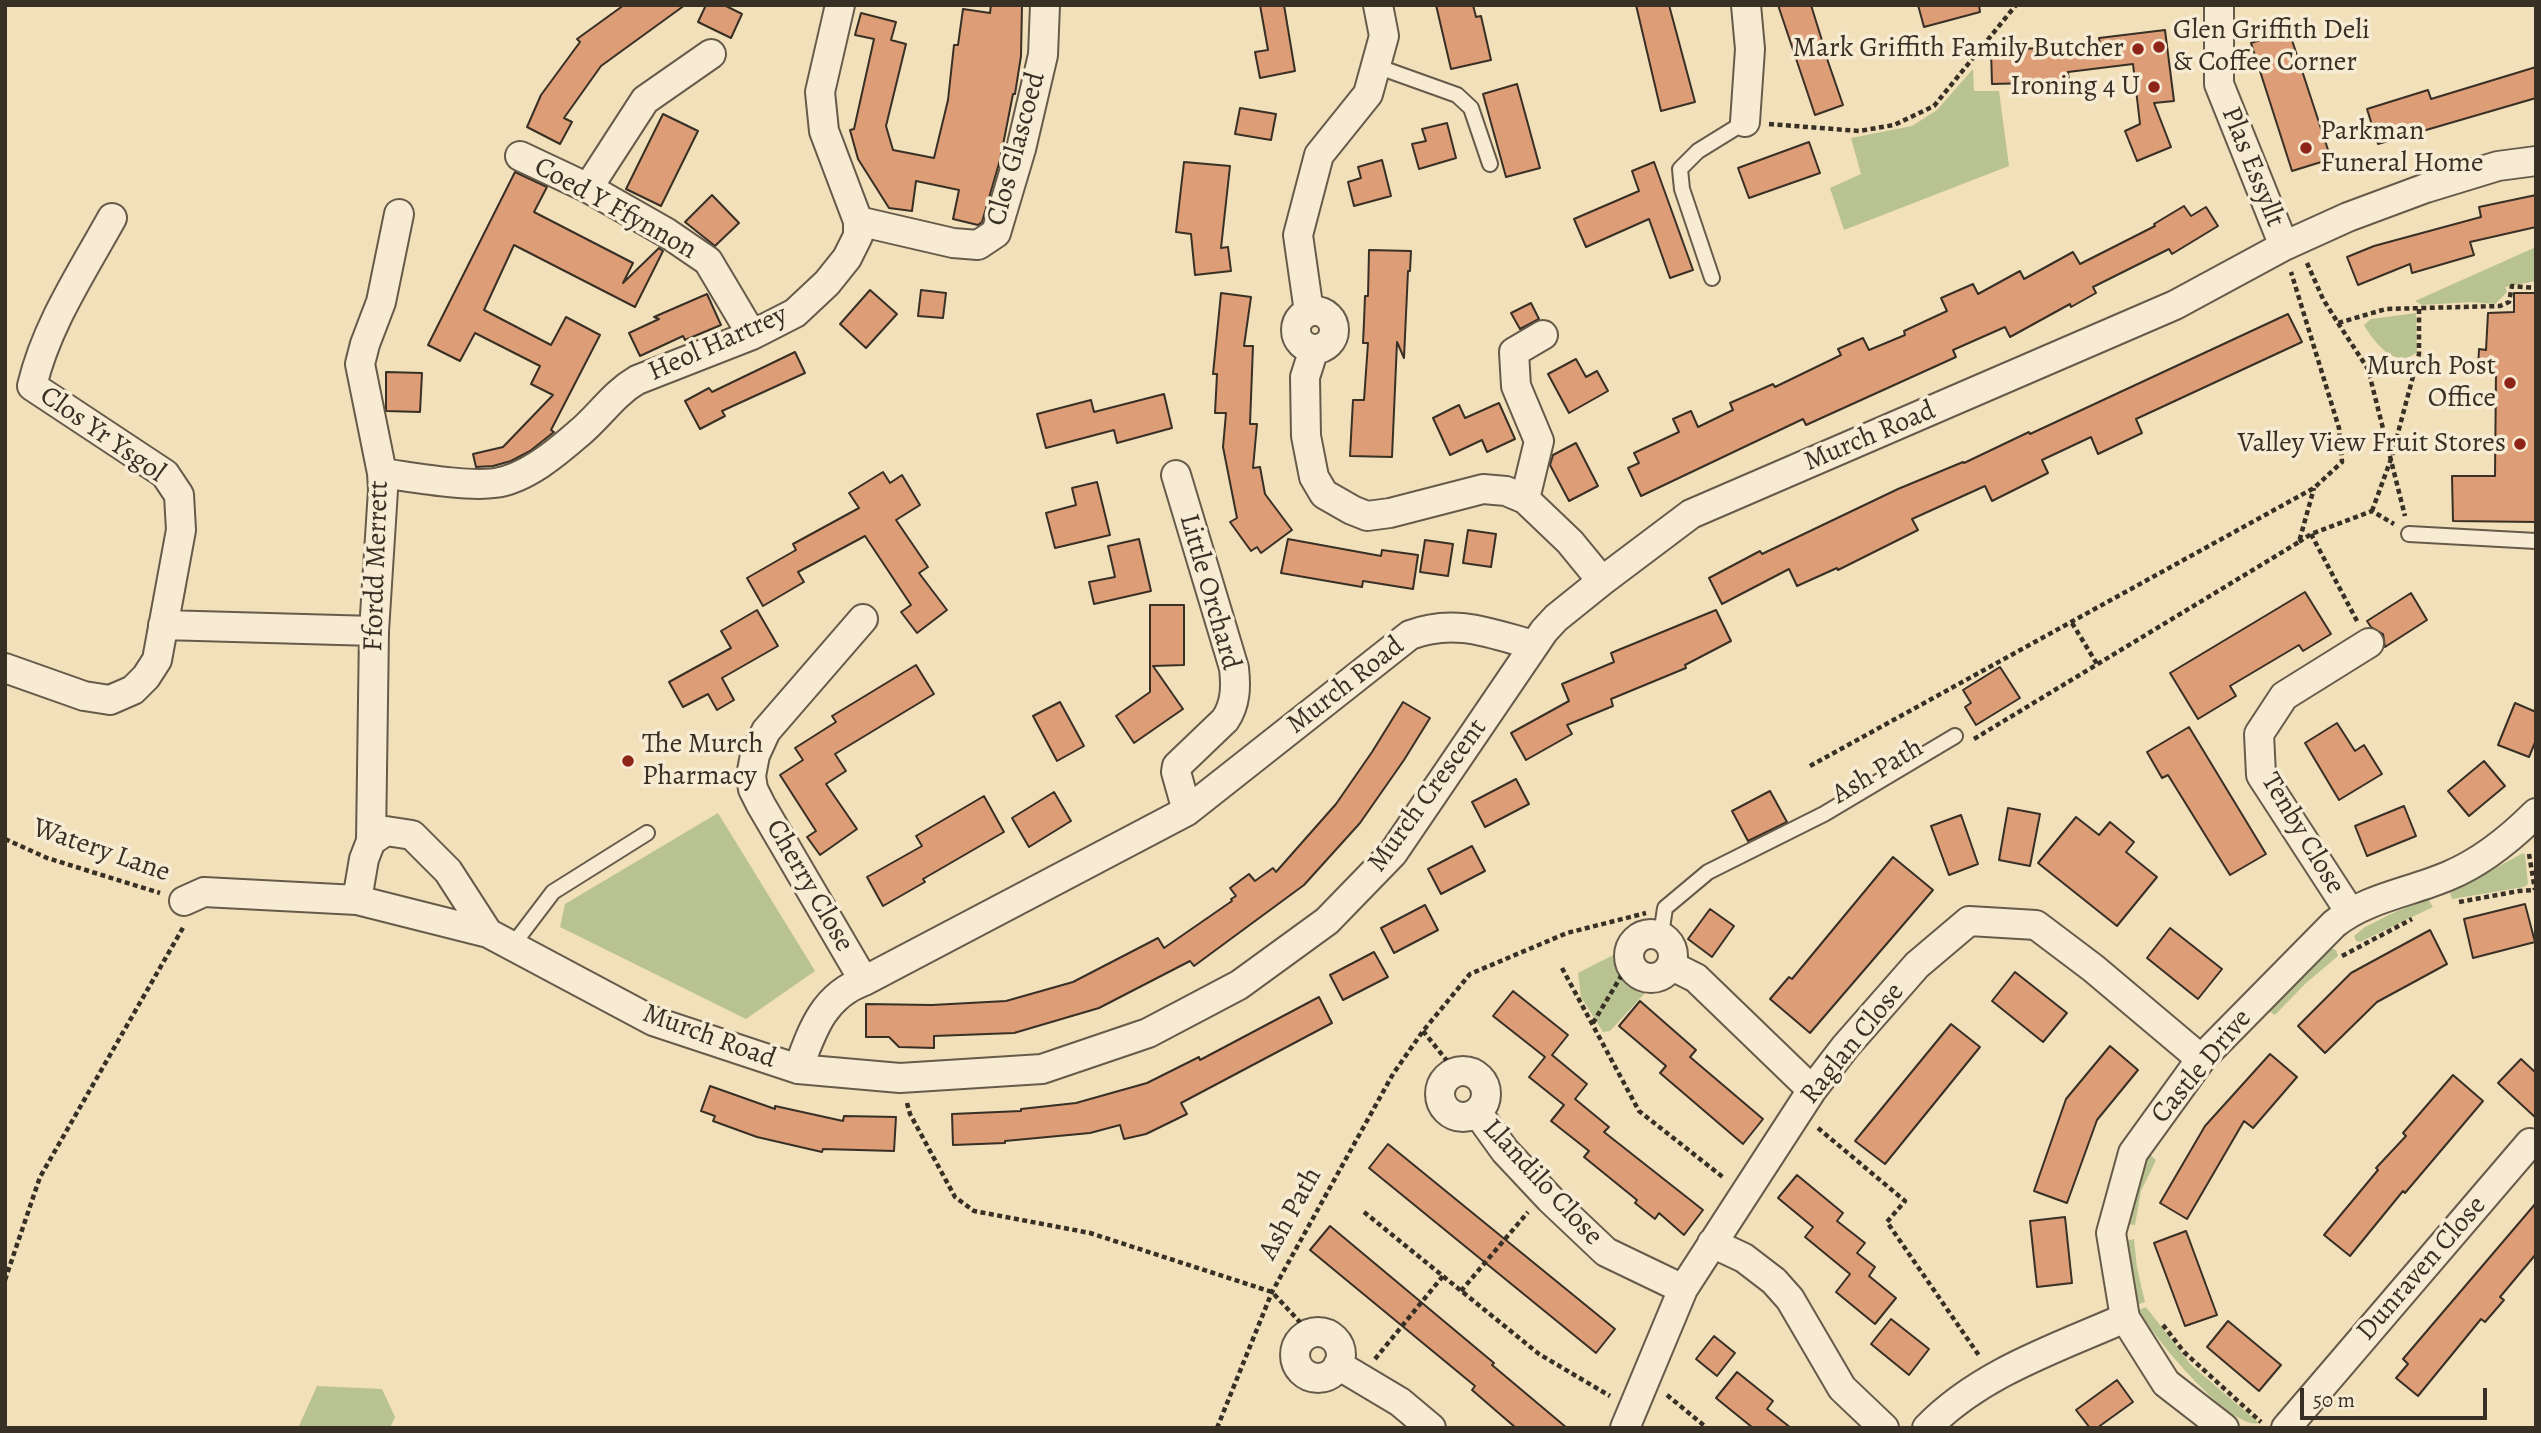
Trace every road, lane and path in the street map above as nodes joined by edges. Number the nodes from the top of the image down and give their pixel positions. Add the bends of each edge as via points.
1 (840, 5) edge
2 (1045, 5) edge
3 (1378, 5) edge
4 (1746, 5) edge
5 (2016, 5) edge
6 (2219, 5) edge
7 (711, 54) dead end
8 (1376, 65) junction
9 (1745, 122) junction
10 (520, 156) dead end
11 (2536, 161) edge
12 (1490, 164) dead end
13 (588, 188) junction
14 (399, 214) dead end
15 (112, 219) dead end
16 (858, 221) junction
17 (2290, 243) junction
18 (1712, 278) dead end
19 (2536, 288) edge
20 (2419, 308) junction
21 (2338, 323) junction
22 (752, 335) junction
23 (1542, 335) dead end
24 (2391, 459) junction
25 (382, 473) junction
26 (1176, 475) dead end
27 (2314, 488) junction
28 (1525, 499) junction
29 (2371, 510) junction
30 (2311, 534) junction
31 (2409, 534) junction
32 (2536, 541) edge
33 (2298, 542) junction
34 (1602, 581) junction
35 (863, 619) dead end
36 (2073, 623) junction
37 (163, 625) junction
38 (374, 631) junction
39 (2369, 643) joint
40 (1533, 645) junction
41 (2097, 664) junction
42 (5, 668) edge
43 (1959, 741) joint
44 (1810, 766) dead end
45 (1188, 811) junction
46 (2536, 813) edge
47 (647, 833) dead end
48 (5, 839) edge
49 (371, 841) junction
50 (2535, 890) edge
51 (194, 897) junction
52 (357, 901) junction
53 (2454, 903) dead end
54 (2350, 912) junction
55 (2419, 916) dead end
56 (1663, 922) junction
57 (500, 940) junction
58 (2338, 959) dead end
59 (1629, 963) junction
60 (1672, 966) junction
61 (1562, 968) dead end
62 (864, 981) junction
63 (1592, 1024) junction
64 (1423, 1031) junction
65 (2201, 1059) junction
66 (798, 1069) junction
67 (1456, 1072) joint
68 (900, 1078) junction
69 (1805, 1101) junction
70 (2530, 1143) dead end
71 (1544, 1192) junction
72 (1744, 1194) junction
73 (1364, 1212) dead end
74 (1712, 1243) junction
75 (1443, 1276) junction
76 (5, 1280) edge
77 (1683, 1289) junction
78 (1461, 1291) junction
79 (1272, 1292) junction
80 (2125, 1318) junction
81 (2160, 1320) dead end
82 (1311, 1334) junction
83 (1349, 1371) junction
84 (1645, 1377) junction
85 (1994, 1378) junction
86 (1629, 1418) edge
87 (1217, 1428) edge
88 (1431, 1428) edge
89 (1707, 1428) edge
90 (1884, 1428) edge
91 (1927, 1428) edge
92 (2224, 1428) edge
93 (2269, 1428) edge
94 (2286, 1428) edge

1 - 16 street via 820,92 824,131
2 - 16 street, Clos Glascoed via 1043,55 996,233 978,245 953,243
3 - 8 street via 1384,36
4 - 9 street via 1750,49
5 - 9 path via 1934,106 1894,125 1859,131
6 - 17 street, Plas Essyllt via 2219,84
7 - 13 street, Coed Y Ffynnon via 645,100
8 - 12 lane via 1457,95 1471,108
8 - 28 street via 1368,94 1319,155 1298,234 1309,312 1296,329 1301,342 1314,349 1305,377 1306,436 1314,477 1324,494 1367,516 1483,489
9 - 18 lane via 1698,151 1680,169 1682,189
10 - 13 street, Coed Y Ffynnon
11 - 17 street, Murch Road via 2498,166 2426,188
13 - 22 street, Coed Y Ffynnon via 708,261
14 - 25 street, Ffordd Merrett via 381,302 360,364
15 - 37 street, Clos Yr Ysgol via 45,344 32,386 165,474 179,495 181,530
16 - 22 street, Heol Hartrey via 858,236 827,283 795,313
17 - 21 path
17 - 27 path via 2300,306 2339,428 2342,462
17 - 34 street, Murch Road via 2175,305 1691,514
19 - 20 path via 2512,286 2509,302 2500,306
20 - 21 path via 2386,309
20 - 24 path via 2419,354
21 - 24 path via 2368,369
22 - 25 street, Heol Hartrey via 637,380 544,461 513,478 471,483
23 - 28 street via 1514,352 1516,386 1539,441
24 - 29 path
24 - 31 path
25 - 38 street, Ffordd Merrett
26 - 45 street, Little Orchard via 1236,684 1225,720 1177,766
27 - 33 path
27 - 36 path
28 - 34 street via 1570,541
29 - 30 path, Ash Path
29 - 31 path
30 - 33 path, Ash Path
30 - 39 path
31 - 32 lane
33 - 41 path, Ash Path
34 - 40 street, Murch Road via 1556,618
35 - 62 street, Cherry Close via 766,731 751,776 761,804
36 - 41 path
36 - 44 path
37 - 38 street
37 - 42 street, Clos Yr Ysgol via 157,660 146,677 133,691 110,700 84,696
38 - 49 street, Ffordd Merrett
39 - 54 street, Tenby Close via 2284,696 2259,734 2261,775
40 - 45 street, Murch Road via 1471,627 1410,635
40 - 68 street, Murch Crescent via 1392,853 1327,921 1240,985 1148,1033 1042,1069
41 - 43 path, Ash Path
43 - 56 lane via 1708,872
45 - 62 street, Murch Road
46 - 54 street, Castle Drive via 2510,839 2451,875
47 - 57 lane via 553,892
48 - 51 path, Watery Lane via 47,858
49 - 52 street, Ffordd Merrett
49 - 57 street via 386,831 412,835 448,871
50 - 53 path
51 - 52 street, Murch Road
51 - 76 path via 40,1177
52 - 57 street, Murch Road
54 - 65 street, Castle Drive
55 - 58 path
56 - 59 street via 1631,945
56 - 60 street via 1673,948
56 - 64 path, Ash Path via 1567,933 1469,974
57 - 66 street, Murch Road via 653,1021
59 - 60 street via 1641,976 1658,977
59 - 63 path
60 - 69 street via 1696,978
61 - 63 path
62 - 66 street, Murch Road via 832,1001 813,1028
63 - 72 path via 1639,1111
64 - 67 path
64 - 79 path, Ash Path via 1393,1074
65 - 69 street, Raglan Close via 2036,925 1969,921 1917,965 1844,1047
65 - 80 street, Castle Drive via 2133,1153 2111,1233
66 - 68 street, Murch Crescent
67 - 71 street, Llandilo Close via 1476,1075 1485,1086 1485,1101 1477,1112 1505,1151
68 - 79 path via 910,1114 955,1197 974,1211 1090,1233
69 - 72 street, Raglan Close
69 - 85 path via 1905,1201 1887,1222
70 - 94 street, Dunraven Close
71 - 77 street, Llandilo Close via 1606,1252
71 - 78 path
72 - 74 street, Raglan Close
73 - 75 path
74 - 77 street, Raglan Close
74 - 90 street via 1744,1258 1774,1281 1790,1299 1842,1388
75 - 78 path
75 - 83 path
77 - 84 street, Raglan Close
78 - 86 path via 1539,1354 1606,1394
79 - 82 path
79 - 87 path, Ash Path
80 - 85 street
80 - 92 street, Castle Drive via 2166,1383
81 - 93 path via 2184,1352
82 - 83 street via 1326,1334 1337,1343
82 - 83 street via 1296,1349 1301,1370 1321,1378
83 - 88 street via 1400,1402
84 - 86 street, Raglan Close
84 - 89 path
85 - 91 street via 1942,1412

